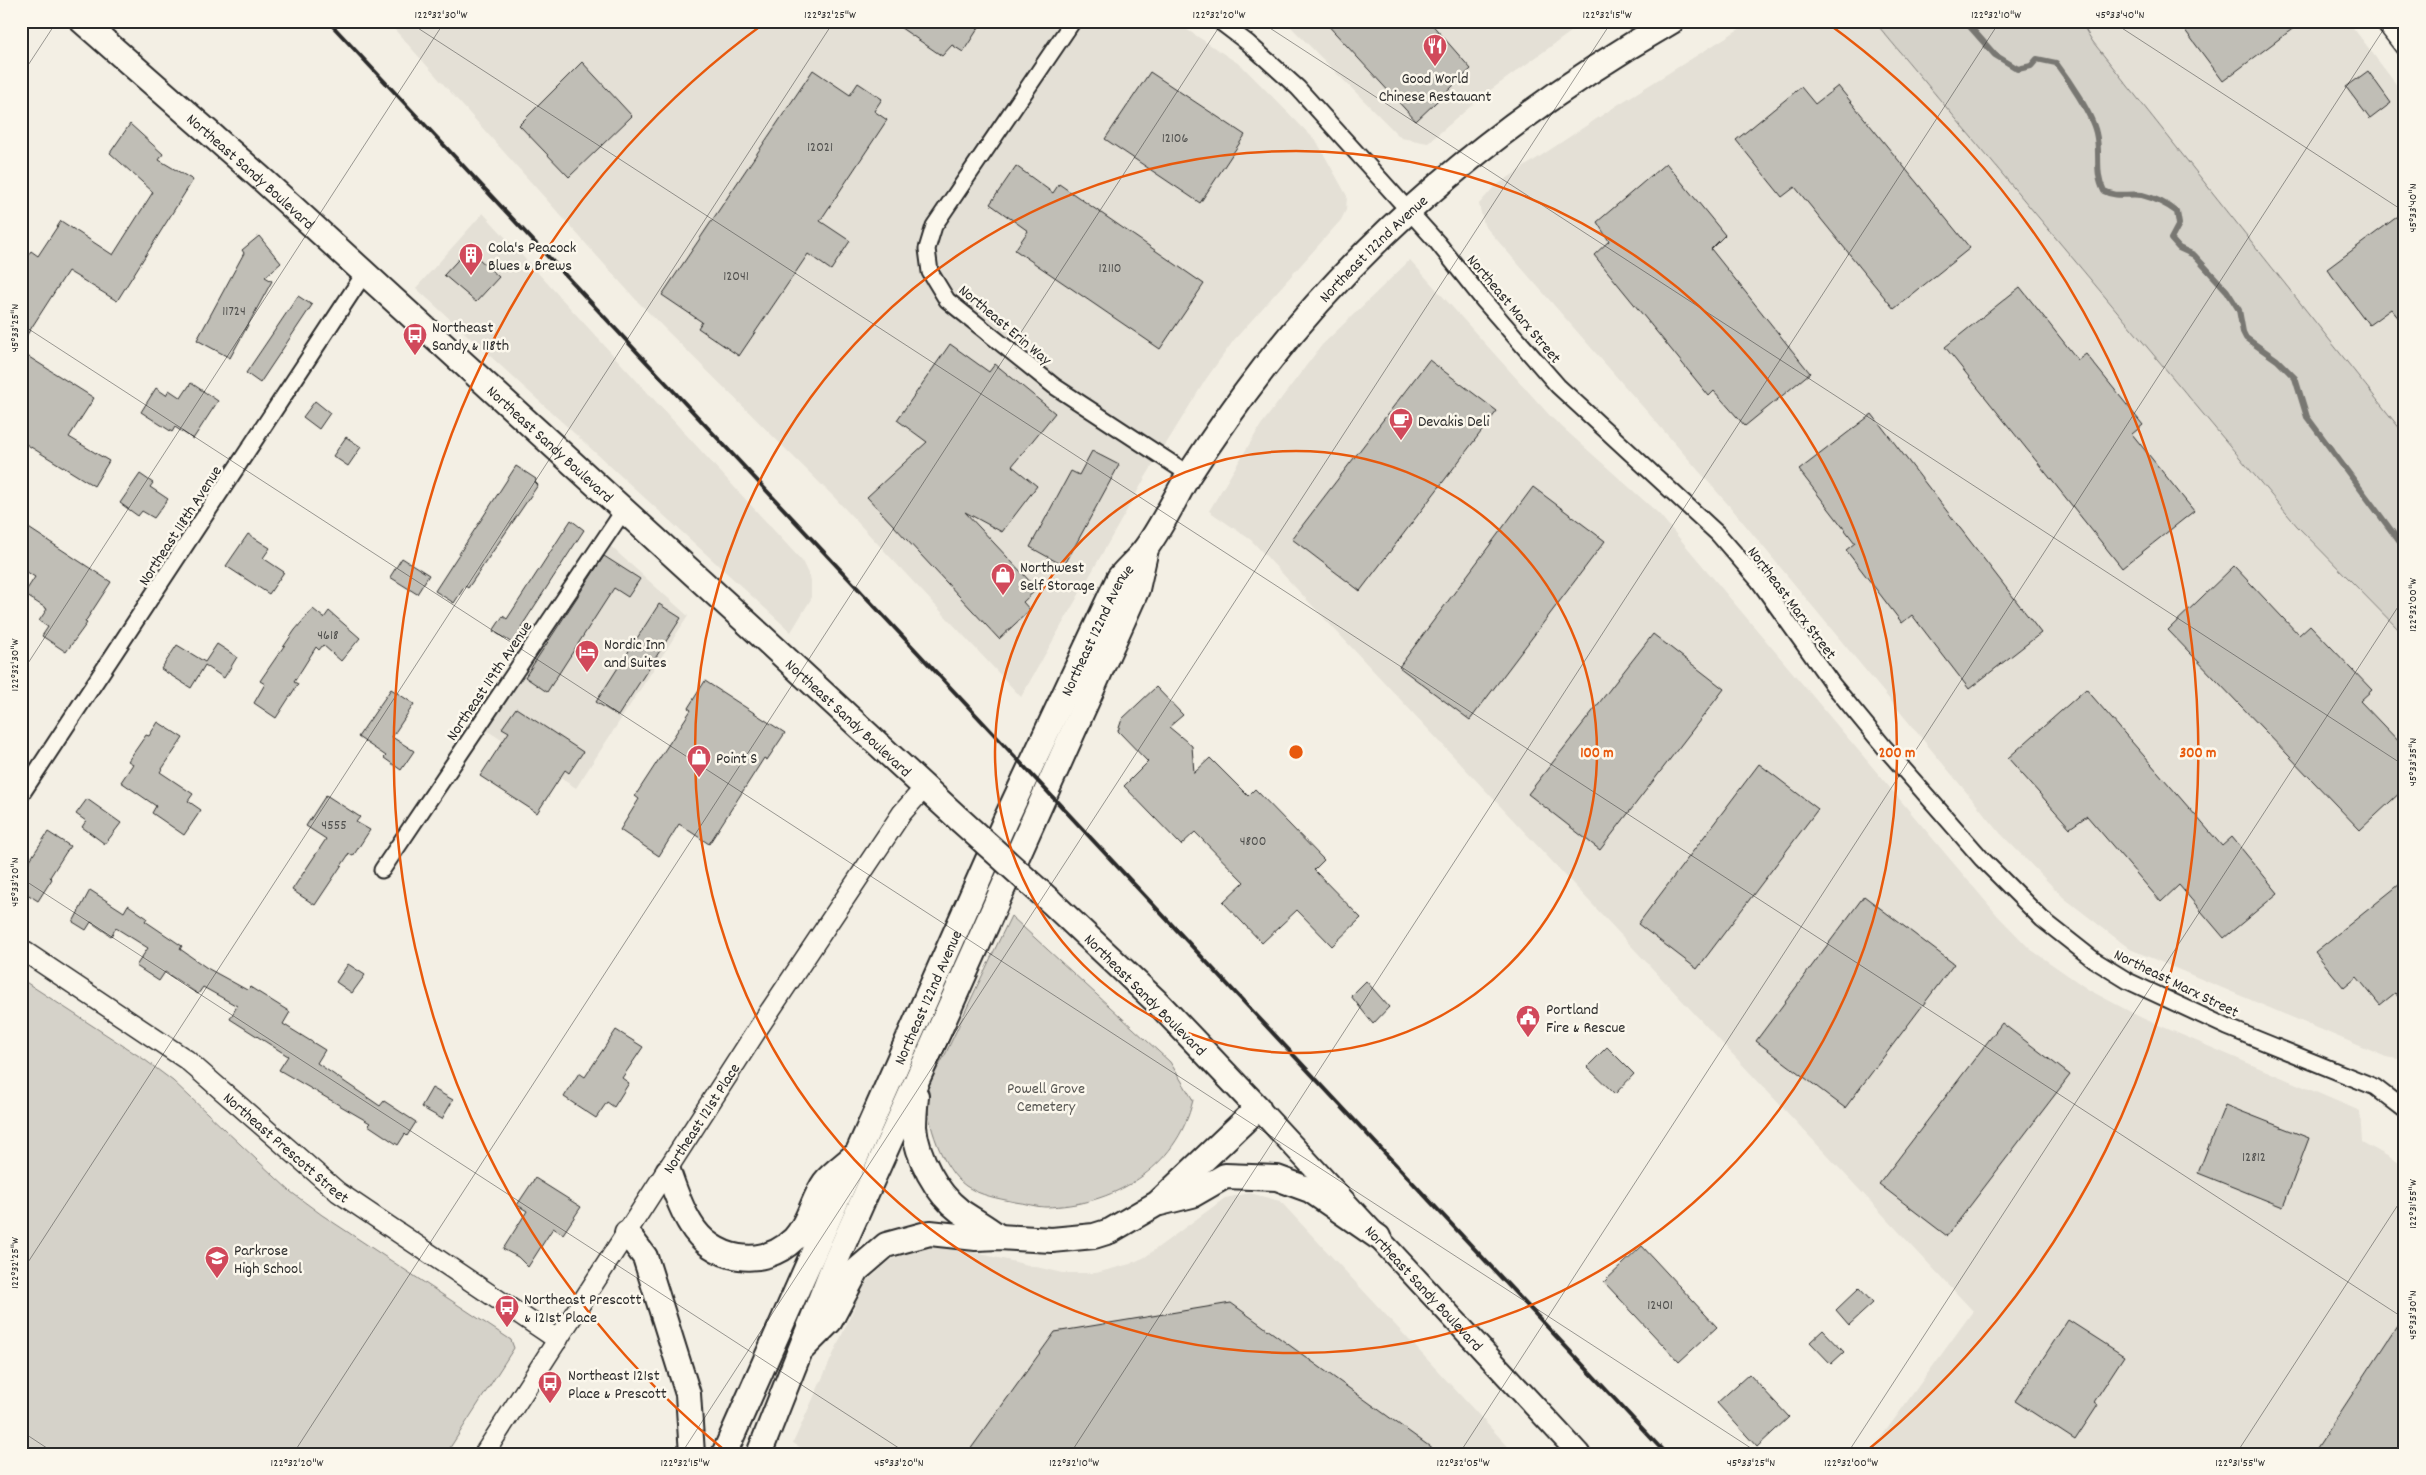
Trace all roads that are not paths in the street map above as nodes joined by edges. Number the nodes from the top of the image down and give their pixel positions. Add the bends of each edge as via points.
1 (82, 21) edge
2 (1073, 21) edge
3 (1672, 21) edge
4 (2385, 21) edge
5 (1220, 22) edge
6 (2405, 47) edge
7 (1408, 212) junction
8 (364, 274) junction
9 (1190, 474) junction
10 (624, 510) junction
11 (1146, 549) junction
12 (925, 787) junction
13 (21, 795) edge
14 (382, 870) dead end
15 (21, 949) edge
16 (916, 1083) junction
17 (1258, 1108) junction
18 (2405, 1110) edge
19 (860, 1151) junction
20 (668, 1171) junction
21 (1158, 1203) junction
22 (627, 1233) junction
23 (999, 1237) junction
24 (1378, 1237) junction
25 (558, 1340) junction
26 (799, 1353) junction
27 (484, 1454) edge
28 (692, 1454) edge
29 (724, 1454) edge
30 (759, 1454) edge
31 (1579, 1454) edge

1 - 8 main road, Northeast Sandy Boulevard
2 - 9 street, Northeast Erin Way via 934,226 927,250 930,272 947,300 1054,386
3 - 7 main road, Northeast 122nd Avenue via 1591,69 1511,126 1440,182
4 - 6 street
5 - 7 street, Northeast Marx Street via 1298,88
7 - 9 main road, Northeast 122nd Avenue via 1351,268 1285,342
7 - 18 street, Northeast Marx Street via 1558,386 1718,534 1758,580 1833,685 1885,748 1982,858 2059,934 2128,981 2227,1027 2376,1087
8 - 10 main road, Northeast Sandy Boulevard
8 - 13 street, Northeast 118th Avenue
9 - 11 main road, Northeast 122nd Avenue
10 - 12 main road, Northeast Sandy Boulevard
10 - 14 street, Northeast 119th Avenue
11 - 16 main road, Northeast 122nd Avenue via 1137,589
11 - 19 main road, Northeast 122nd Avenue via 1119,578 1095,627 1005,821
12 - 17 main road, Northeast Sandy Boulevard, bridge via 1158,1002
12 - 20 street, Northeast 121st Place via 902,813
15 - 25 street, Northeast Prescott Street via 187,1060 338,1192
16 - 23 main road via 914,1128 928,1172 960,1210
16 - 26 main road, Northeast 122nd Avenue via 834,1265
17 - 21 main road
17 - 24 main road, Northeast Sandy Boulevard
19 - 20 main road via 825,1182 795,1238 764,1258 744,1258 725,1253 704,1241 690,1224
19 - 29 main road, Northeast 122nd Avenue
20 - 22 street, Northeast 121st Place
21 - 23 main road via 1134,1219 1094,1236 1052,1240
21 - 24 main road via 1192,1195 1225,1176 1277,1178 1310,1190
22 - 25 street, Northeast 121st Place
22 - 28 main road via 645,1257 688,1394
23 - 26 main road via 976,1238 930,1232 886,1245 858,1270 830,1321
24 - 31 main road, Northeast Sandy Boulevard
25 - 27 street, Northeast 121st Place
26 - 30 main road, Northeast 122nd Avenue

